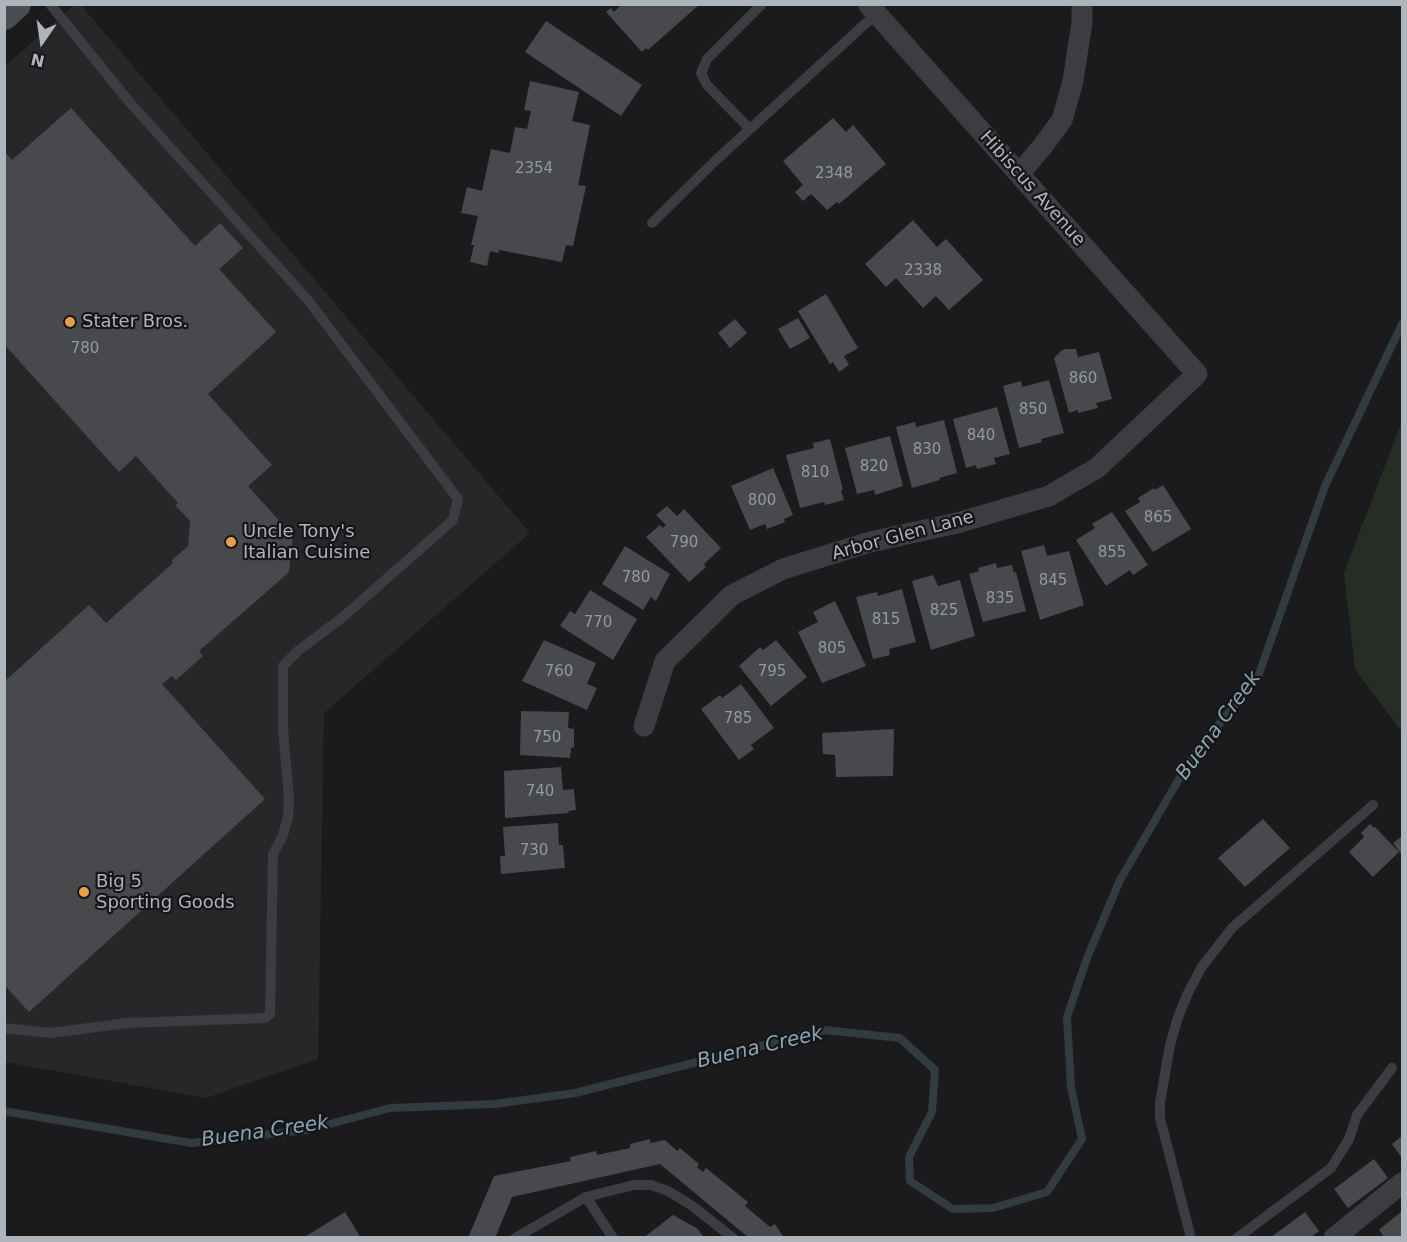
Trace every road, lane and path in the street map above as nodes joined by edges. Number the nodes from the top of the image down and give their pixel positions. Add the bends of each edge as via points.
1 (16, 4) edge
2 (50, 4) edge
3 (762, 4) edge
4 (1082, 4) edge
5 (872, 9) edge
6 (4, 15) edge
7 (750, 129) junction
8 (1018, 174) junction
9 (652, 223) dead end
10 (1197, 374) joint
11 (644, 726) dead end
12 (1373, 805) dead end
13 (4, 1028) edge
14 (1392, 1068) dead end
15 (1402, 1183) edge
16 (586, 1197) junction
17 (515, 1238) edge
18 (613, 1238) edge
19 (733, 1238) edge
20 (1191, 1238) edge
21 (1237, 1238) edge
22 (1334, 1238) edge

1 - 6 main road
2 - 13 lane via 131,104 308,300 458,499 453,520 283,666 289,799 288,818 273,854 270,1014 265,1018 127,1023 51,1033
3 - 7 lane via 707,59 701,73 706,85
4 - 8 street via 1083,22 1073,81 1062,120
5 - 7 lane
5 - 8 street, Hibiscus Avenue
7 - 9 lane
8 - 10 street, Hibiscus Avenue
10 - 11 street, Arbor Glen Lane via 1097,468 1049,496 957,523 870,542 794,566 732,595 665,661
12 - 20 lane via 1232,928 1201,968 1188,993 1170,1045 1160,1118
14 - 21 lane via 1357,1115 1349,1139 1331,1168
15 - 22 street
16 - 17 lane
16 - 18 lane
16 - 19 lane via 633,1185 651,1185 691,1205

